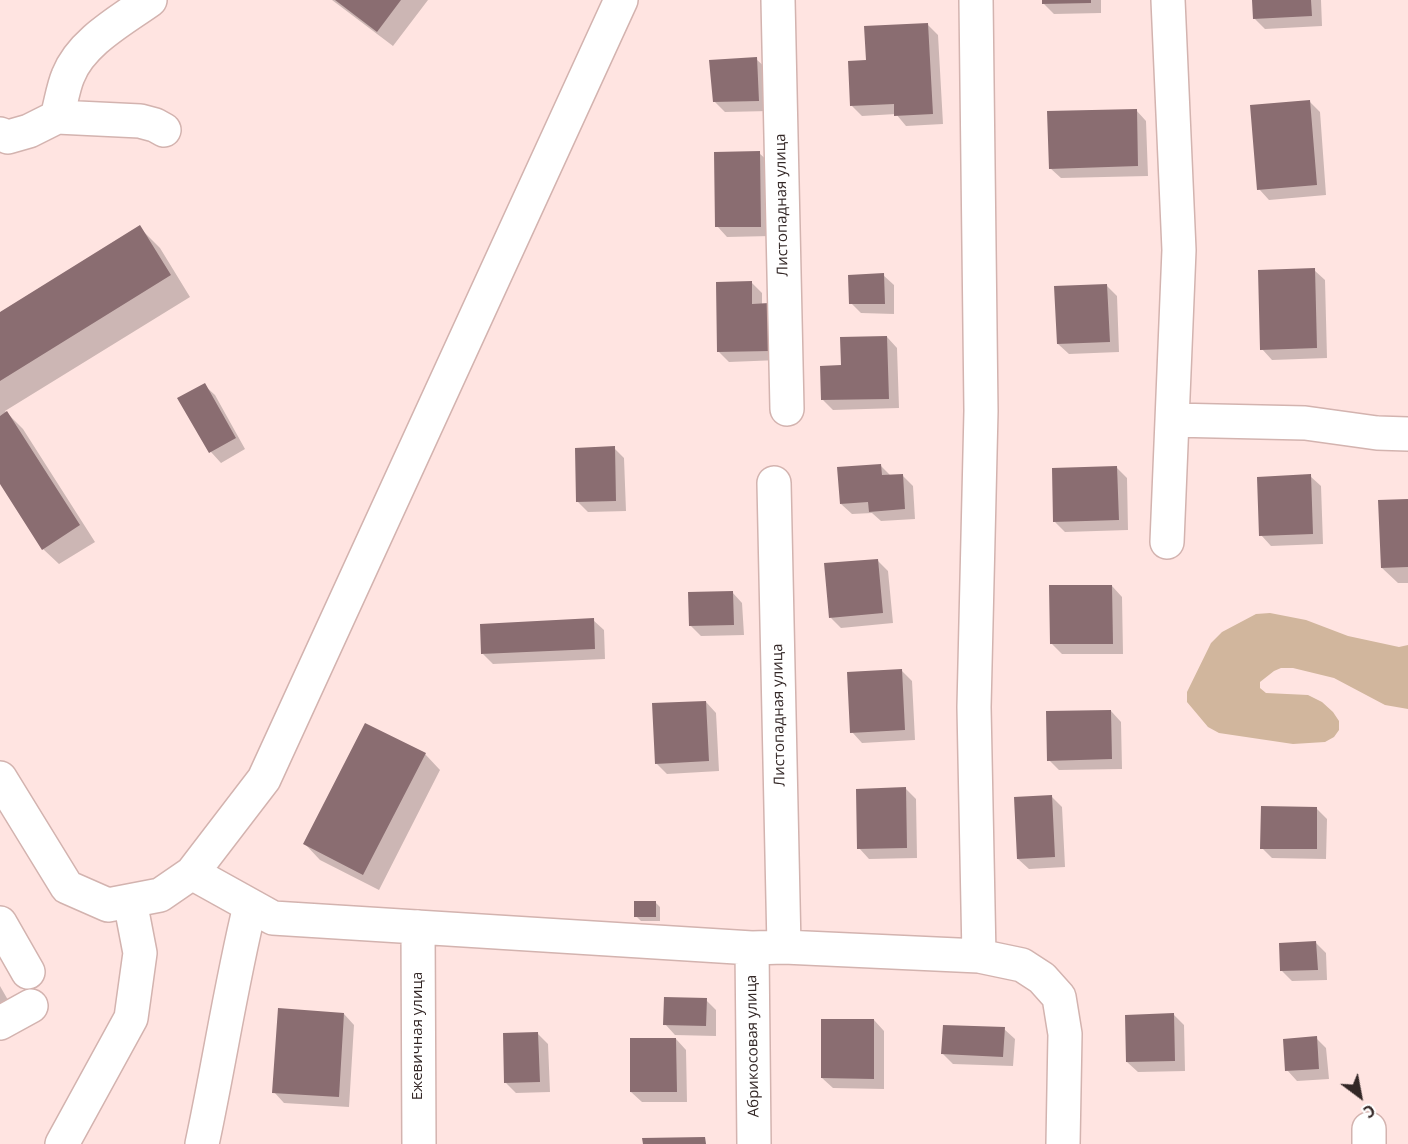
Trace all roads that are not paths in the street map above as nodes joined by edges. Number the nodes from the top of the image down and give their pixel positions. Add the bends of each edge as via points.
1 (150, 0) edge
2 (621, 0) edge
3 (778, 0) edge
4 (976, 0) edge
5 (1168, 0) edge
6 (57, 117) junction
7 (164, 130) dead end
8 (0, 134) edge
9 (787, 409) dead end
10 (1172, 420) junction
11 (1408, 434) edge
12 (774, 483) dead end
13 (1167, 542) dead end
14 (0, 778) edge
15 (192, 873) junction
16 (130, 901) junction
17 (250, 906) junction
18 (0, 923) edge
19 (417, 927) junction
20 (768, 948) junction
21 (978, 956) junction
22 (28, 972) dead end
23 (31, 1006) dead end
24 (0, 1023) edge
25 (62, 1144) edge
26 (202, 1144) edge
27 (419, 1144) edge
28 (754, 1144) edge
29 (1063, 1144) edge

1 - 6 street via 92,42 77,59
2 - 15 street via 264,779
3 - 9 street, Листопадная улица
4 - 21 street via 981,389 974,707
5 - 10 street via 1179,250
6 - 7 street via 141,121
6 - 8 street via 30,131 8,137
10 - 11 street via 1305,423
10 - 13 street
12 - 20 street, Листопадная улица
14 - 16 street via 67,887 108,905
15 - 16 street via 160,895
15 - 17 street
16 - 25 street via 140,954 131,1018
17 - 19 street via 273,918
17 - 26 street
18 - 22 street
19 - 20 street
19 - 27 street, Ежевичная улица
20 - 21 street
20 - 28 street, Абрикосовая улица
21 - 29 street via 1022,965 1042,978 1059,997 1065,1034
23 - 24 street

